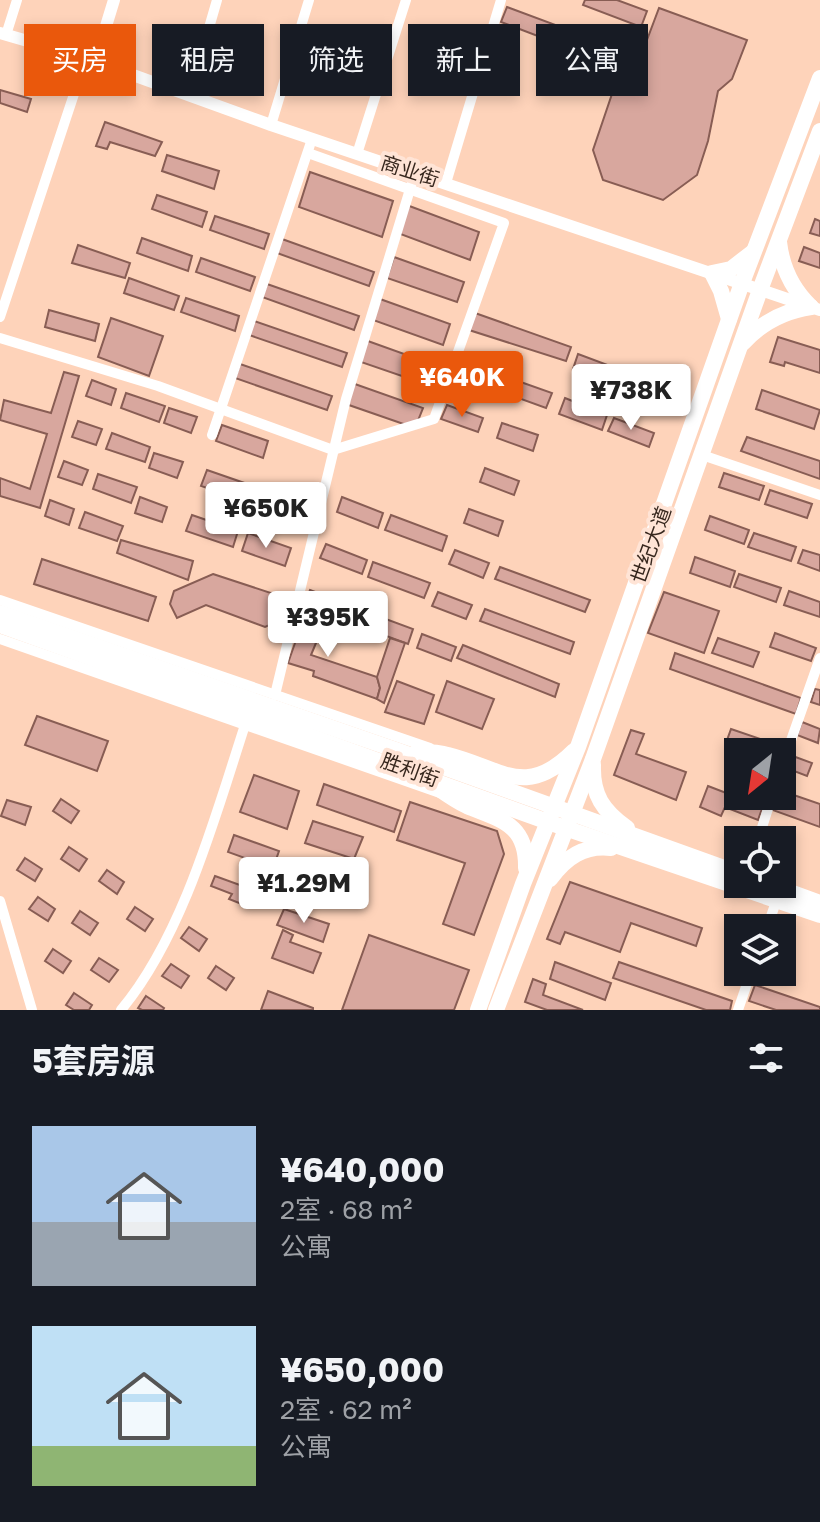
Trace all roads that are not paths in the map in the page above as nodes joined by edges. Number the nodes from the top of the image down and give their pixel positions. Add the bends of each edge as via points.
1 (17, 0) edge
2 (114, 0) edge
3 (217, 0) edge
4 (309, 0) edge
5 (406, 0) edge
6 (501, 0) edge
7 (104, 24) edge
8 (210, 24) edge
9 (3, 34) edge
10 (24, 40) edge
11 (136, 77) edge
12 (820, 78) edge
13 (77, 96) edge
14 (271, 125) junction
15 (820, 131) edge
16 (312, 139) junction
17 (308, 153) junction
18 (357, 154) junction
19 (415, 173) junction
20 (446, 183) junction
21 (778, 242) junction
22 (755, 249) junction
23 (712, 273) junction
24 (742, 283) junction
25 (815, 309) edge
26 (0, 317) edge
27 (729, 321) junction
28 (0, 338) edge
29 (741, 345) junction
30 (220, 408) junction
31 (212, 435) dead end
32 (333, 450) junction
33 (702, 455) junction
34 (820, 495) edge
35 (0, 600) edge
36 (0, 613) edge
37 (0, 625) edge
38 (0, 639) edge
39 (820, 658) edge
40 (275, 695) junction
41 (245, 725) junction
42 (792, 738) edge
43 (578, 747) junction
44 (396, 750) junction
45 (447, 754) junction
46 (593, 759) junction
47 (418, 773) junction
48 (448, 795) junction
49 (551, 814) junction
50 (568, 821) junction
51 (651, 849) junction
52 (724, 869) edge
53 (724, 874) edge
54 (523, 884) junction
55 (540, 893) junction
56 (796, 897) edge
57 (788, 898) edge
58 (0, 901) edge
59 (820, 903) edge
60 (820, 915) edge
61 (5, 937) edge
62 (746, 986) edge
63 (32, 1010) edge
64 (121, 1010) edge
65 (478, 1010) edge
66 (496, 1010) edge
67 (738, 1010) edge

1 - 9 street
2 - 7 street
3 - 8 street
4 - 14 street
5 - 18 street
6 - 20 street
9 - 10 street, 商业街
11 - 14 street, 商业街
12 - 22 main road, 世纪大道
13 - 26 street
14 - 16 street, 商业街
15 - 21 main road, 世纪大道
16 - 17 street
16 - 18 street, 商业街
17 - 30 street
17 - 32 street via 504,223 434,419
18 - 19 street, 商业街
19 - 20 street, 商业街
19 - 32 street
20 - 23 street, 商业街
21 - 25 main road via 787,275
21 - 29 main road, 世纪大道
22 - 23 main road via 738,265
22 - 24 main road, 世纪大道
23 - 24 street, 商业街
23 - 27 main road
24 - 25 street, 商业街
24 - 27 main road, 世纪大道
25 - 29 main road via 768,321
27 - 43 main road, 世纪大道
28 - 30 street
29 - 33 main road, 世纪大道
30 - 31 street
30 - 32 street
32 - 40 street
33 - 34 street
33 - 46 main road, 世纪大道
35 - 40 street
36 - 44 main road, 胜利街
37 - 47 main road, 胜利街
38 - 41 street
39 - 42 street
40 - 45 street
41 - 48 street
41 - 64 street via 207,842 158,959
43 - 45 main road via 556,766 522,778
43 - 49 main road, 世纪大道
44 - 45 main road
44 - 49 main road, 胜利街
46 - 50 main road, 世纪大道
46 - 51 main road via 596,793 604,809
47 - 48 main road
47 - 49 main road, 胜利街
48 - 54 main road via 512,827 526,853
49 - 50 main road, 胜利街
49 - 54 main road, 世纪大道
50 - 51 main road, 胜利街
50 - 55 main road, 世纪大道
51 - 52 main road, 胜利街
51 - 53 main road, 胜利街
51 - 55 main road via 588,848 567,860
54 - 65 main road, 世纪大道
55 - 66 main road, 世纪大道
56 - 59 main road, 胜利街
57 - 60 main road, 胜利街
58 - 61 street
61 - 63 street
62 - 67 street

